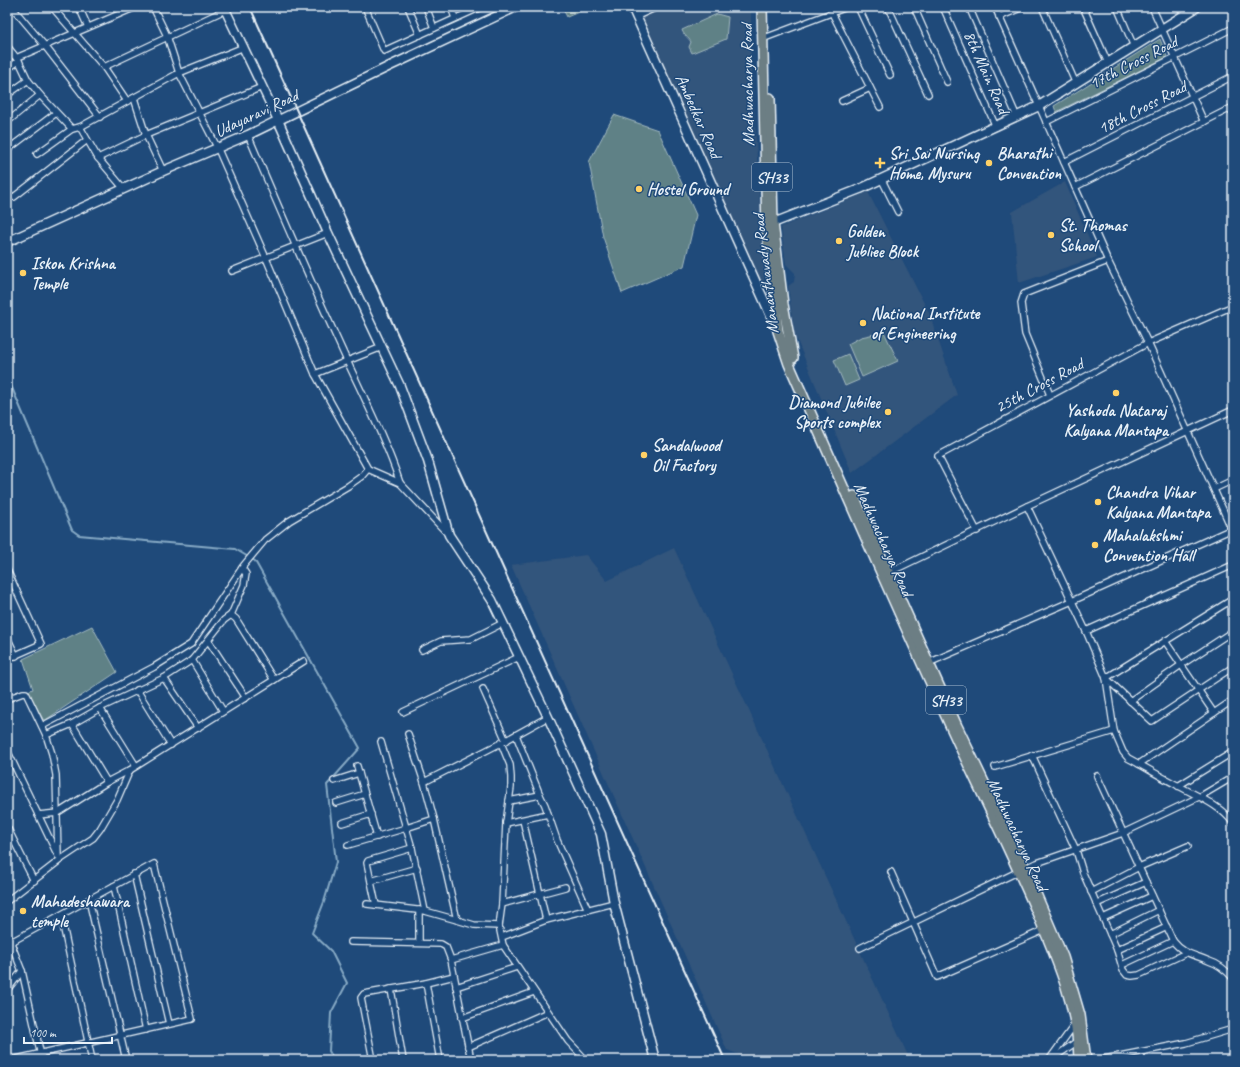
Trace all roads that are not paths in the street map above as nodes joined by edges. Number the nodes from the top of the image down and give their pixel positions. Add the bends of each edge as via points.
1 (12, 7) edge
2 (52, 7) edge
3 (79, 7) edge
4 (136, 7) edge
5 (153, 7) edge
6 (365, 7) edge
7 (408, 7) edge
8 (426, 7) edge
9 (451, 7) edge
10 (481, 7) edge
11 (516, 7) edge
12 (632, 7) edge
13 (657, 7) edge
14 (762, 7) edge
15 (768, 7) edge
16 (847, 7) edge
17 (858, 7) edge
18 (888, 7) edge
19 (914, 7) edge
20 (943, 7) edge
21 (969, 7) edge
22 (995, 7) edge
23 (1023, 7) edge
24 (1042, 7) edge
25 (1083, 7) edge
26 (1117, 7) edge
27 (1152, 7) edge
28 (1197, 7) edge
29 (225, 8) edge
30 (472, 9) edge
31 (832, 13) junction
32 (636, 16) junction
33 (999, 17) junction
34 (455, 18) junction
35 (88, 27) junction
36 (434, 28) junction
37 (1233, 28) edge
38 (1162, 29) junction
39 (75, 33) junction
40 (420, 35) junction
41 (167, 36) junction
42 (765, 38) junction
43 (7, 46) edge
44 (45, 46) junction
45 (1134, 46) junction
46 (244, 47) junction
47 (1174, 57) junction
48 (7, 58) edge
49 (16, 58) junction
50 (1108, 63) junction
51 (104, 67) junction
52 (7, 69) edge
53 (179, 73) junction
54 (890, 75) dead end
55 (1233, 76) edge
56 (28, 80) junction
57 (947, 82) dead end
58 (1076, 84) junction
59 (262, 87) junction
60 (870, 88) junction
61 (928, 94) dead end
62 (7, 95) edge
63 (40, 95) junction
64 (1192, 97) junction
65 (134, 98) junction
66 (127, 101) junction
67 (842, 101) dead end
68 (1039, 106) junction
69 (880, 107) dead end
70 (1233, 107) edge
71 (56, 113) junction
72 (200, 113) junction
73 (1017, 116) junction
74 (100, 117) junction
75 (278, 120) junction
76 (7, 122) edge
77 (1046, 122) junction
78 (1204, 122) junction
79 (80, 127) junction
80 (996, 127) junction
81 (72, 129) junction
82 (146, 135) junction
83 (248, 135) junction
84 (87, 140) junction
85 (217, 147) junction
86 (7, 150) edge
87 (37, 154) dead end
88 (98, 158) junction
89 (1064, 162) junction
90 (163, 171) junction
91 (882, 180) junction
92 (1075, 187) junction
93 (124, 189) junction
94 (14, 197) dead end
95 (898, 212) dead end
96 (770, 224) junction
97 (328, 233) junction
98 (7, 242) edge
99 (295, 246) junction
100 (266, 258) junction
101 (1108, 261) junction
102 (232, 271) dead end
103 (1233, 306) edge
104 (778, 331) junction
105 (1148, 343) junction
106 (790, 345) junction
107 (382, 347) junction
108 (347, 362) junction
109 (315, 374) junction
110 (1050, 395) junction
111 (1233, 410) edge
112 (1188, 432) junction
113 (368, 469) junction
114 (1233, 480) edge
115 (400, 483) junction
116 (1214, 489) junction
117 (1027, 506) junction
118 (977, 531) junction
119 (1232, 531) edge
120 (449, 535) junction
121 (1233, 565) edge
122 (243, 566) junction
123 (7, 570) edge
124 (885, 574) junction
125 (1233, 599) edge
126 (1072, 601) junction
127 (231, 615) junction
128 (503, 623) junction
129 (1086, 631) junction
130 (1233, 631) edge
131 (7, 637) edge
132 (208, 640) junction
133 (1165, 641) junction
134 (422, 650) dead end
135 (16, 656) junction
136 (519, 657) junction
137 (7, 659) edge
138 (192, 660) junction
139 (304, 661) dead end
140 (926, 664) junction
141 (1181, 665) junction
142 (1233, 667) edge
143 (164, 678) junction
144 (1106, 678) junction
145 (274, 680) junction
146 (483, 689) dead end
147 (137, 690) junction
148 (1198, 690) junction
149 (246, 698) junction
150 (7, 699) edge
151 (1233, 700) edge
152 (1130, 701) junction
153 (100, 708) junction
154 (223, 711) junction
155 (403, 712) dead end
156 (1214, 713) junction
157 (548, 717) junction
158 (72, 724) junction
159 (42, 726) junction
160 (198, 728) junction
161 (1114, 731) junction
162 (408, 734) dead end
163 (46, 735) junction
164 (516, 735) junction
165 (381, 742) dead end
166 (503, 742) junction
167 (171, 745) junction
168 (7, 750) edge
169 (1233, 752) edge
170 (1032, 755) junction
171 (1139, 764) junction
172 (136, 766) junction
173 (357, 766) dead end
174 (994, 767) dead end
175 (130, 770) junction
176 (359, 773) junction
177 (1097, 776) dead end
178 (1233, 777) edge
179 (334, 781) dead end
180 (107, 782) junction
181 (424, 782) junction
182 (1178, 786) junction
183 (365, 794) junction
184 (540, 795) junction
185 (1201, 796) junction
186 (509, 801) junction
187 (336, 803) dead end
188 (58, 813) junction
189 (371, 814) junction
190 (548, 814) junction
191 (38, 815) junction
192 (434, 819) junction
193 (1232, 819) edge
194 (523, 820) junction
195 (506, 822) junction
196 (342, 823) dead end
197 (7, 826) edge
198 (406, 828) junction
199 (1123, 833) junction
200 (377, 837) junction
201 (348, 845) dead end
202 (1188, 846) dead end
203 (412, 848) junction
204 (1076, 850) junction
205 (59, 858) junction
206 (417, 868) junction
207 (1139, 868) junction
208 (1022, 870) junction
209 (891, 872) dead end
210 (134, 874) junction
211 (34, 880) junction
212 (371, 881) junction
213 (1146, 882) junction
214 (114, 886) junction
215 (565, 887) dead end
216 (1091, 892) junction
217 (540, 893) junction
218 (1152, 896) junction
219 (89, 900) junction
220 (7, 901) edge
221 (614, 902) junction
222 (367, 904) dead end
223 (502, 904) junction
224 (1096, 904) junction
225 (376, 905) junction
226 (588, 910) junction
227 (1159, 910) junction
228 (422, 911) junction
229 (61, 916) junction
230 (1102, 918) junction
231 (456, 920) junction
232 (546, 920) junction
233 (913, 922) junction
234 (499, 926) junction
235 (1167, 927) junction
236 (1044, 930) junction
237 (7, 933) edge
238 (1110, 934) junction
239 (502, 937) junction
240 (1173, 941) junction
241 (11, 942) junction
242 (351, 942) dead end
243 (419, 943) junction
244 (503, 946) junction
245 (860, 948) dead end
246 (1117, 950) junction
247 (1186, 953) junction
248 (451, 960) junction
249 (1122, 966) junction
250 (517, 967) junction
251 (22, 971) junction
252 (1231, 972) edge
253 (454, 976) junction
254 (1233, 978) edge
255 (426, 983) junction
256 (456, 986) junction
257 (391, 989) junction
258 (7, 990) edge
259 (534, 992) junction
260 (548, 1012) junction
261 (462, 1018) junction
262 (169, 1024) junction
263 (1074, 1024) junction
264 (1233, 1029) edge
265 (146, 1030) junction
266 (119, 1036) junction
267 (1081, 1040) junction
268 (88, 1043) junction
269 (468, 1048) junction
270 (42, 1057) edge
271 (12, 1060) edge
272 (92, 1060) edge
273 (126, 1060) edge
274 (373, 1060) edge
275 (403, 1060) edge
276 (440, 1060) edge
277 (471, 1060) edge
278 (586, 1060) edge
279 (655, 1060) edge
280 (1050, 1060) edge
281 (1079, 1060) edge
282 (1086, 1060) edge
283 (1099, 1060) edge

1 - 44 street
2 - 39 street
3 - 35 street
4 - 35 street
5 - 41 street
6 - 40 street via 384,51
7 - 40 street
8 - 36 street
9 - 34 street
10 - 30 street
11 - 75 street, Udayaravi Road
12 - 32 street, Ambedkar Road
13 - 32 street
14 - 42 main road, Madhwacharya Road
15 - 42 main road, Mananthavady Road / SH33
16 - 31 street
17 - 54 street
18 - 61 street
19 - 57 street
20 - 80 street, 8th Main Road
21 - 73 street
22 - 33 street
23 - 33 street
24 - 58 street
25 - 50 street
26 - 45 street
27 - 38 street
28 - 38 street
29 - 41 street
29 - 46 street
30 - 34 street
31 - 42 street
31 - 60 street
32 - 104 street, Ambedkar Road
33 - 68 street
34 - 36 street
35 - 39 street
36 - 40 street
37 - 47 street, 17th Cross Road
38 - 45 street
38 - 47 street
39 - 44 street
39 - 51 street
41 - 51 street
41 - 53 street
42 - 96 main road, Mananthavady Road / SH33
43 - 49 street
44 - 49 street
44 - 74 street
45 - 50 street
46 - 53 street
46 - 59 street
47 - 64 street
47 - 77 street, 17th Cross Road
48 - 49 street
49 - 52 street
49 - 56 street
50 - 58 street
51 - 66 street
53 - 65 street
53 - 72 street
55 - 64 street, 18th Cross Road
56 - 62 street
56 - 63 street
58 - 68 street
59 - 72 street
59 - 75 street
60 - 67 street
60 - 69 street
63 - 71 street
63 - 76 street
64 - 78 street
64 - 89 street, 18th Cross Road
65 - 66 street
65 - 82 street
66 - 74 street
68 - 73 street
68 - 77 street
70 - 78 street
71 - 81 street
71 - 86 street
72 - 82 street
72 - 85 street
73 - 80 street
74 - 79 street
75 - 83 street, Udayaravi Road
75 - 97 street
77 - 89 street
78 - 92 street
79 - 81 street
79 - 84 street
80 - 91 street
81 - 87 street
82 - 88 street
82 - 90 street
83 - 85 street, Udayaravi Road
83 - 99 street
84 - 88 street
84 - 94 street
85 - 90 street, Udayaravi Road
85 - 100 street
88 - 93 street
89 - 92 street
90 - 93 street, Udayaravi Road
91 - 95 street
91 - 96 street
92 - 101 street
93 - 98 street, Udayaravi Road
96 - 104 main road, Madhwacharya Road
96 - 106 main road, Mananthavady Road / SH33
97 - 99 street
97 - 107 street
99 - 100 street
99 - 108 street
100 - 102 street
100 - 109 street
101 - 105 street
101 - 110 street via 1024,294 1021,303 1025,334
103 - 105 street, 25th Cross Road
104 - 106 street, Ambedkar Road
104 - 124 main road, Madhwacharya Road via 789,364
105 - 110 street, 25th Cross Road
105 - 112 street
106 - 124 main road, Madhwacharya Road / SH33 via 795,364
107 - 108 street
107 - 120 street via 428,460
108 - 109 street
108 - 115 street via 387,446
109 - 113 street
110 - 118 street, 25th Cross Road via 938,456
111 - 112 street
112 - 116 street
112 - 117 street
113 - 115 street
113 - 122 street via 348,486 289,521 265,540
114 - 116 street
115 - 120 street
116 - 119 street
117 - 118 street
117 - 126 street
118 - 124 street
119 - 126 street
120 - 128 street via 492,600
121 - 129 street
122 - 127 street via 246,574 244,585
122 - 159 street via 191,644 154,667
123 - 135 street via 41,644
124 - 140 main road, Madhwacharya Road / SH33
125 - 133 street
126 - 129 street
126 - 140 street
127 - 132 street
127 - 145 street
128 - 134 street via 471,639 441,642
128 - 136 street
129 - 144 street
130 - 141 street
131 - 135 street
132 - 138 street
132 - 149 street
133 - 141 street
133 - 144 street
135 - 137 street
136 - 155 street
136 - 157 street
138 - 143 street
138 - 154 street
139 - 145 street
140 - 208 main road, Madhwacharya Road / SH33
141 - 148 street
141 - 152 street
142 - 148 street
143 - 147 street
143 - 160 street
144 - 152 street
144 - 161 street
145 - 149 street
146 - 166 street
147 - 153 street
147 - 167 street
148 - 152 street via 1152,721
148 - 156 street
149 - 154 street
150 - 159 street via 26,693
151 - 156 street
153 - 158 street
153 - 172 street
154 - 160 street
156 - 171 street
157 - 164 street
157 - 221 street via 601,834
158 - 163 street
158 - 180 street
159 - 163 street
160 - 167 street
161 - 170 street
161 - 171 street via 1123,752
162 - 181 street
163 - 188 street via 56,775
164 - 166 street
164 - 184 street
165 - 198 street
166 - 181 street
166 - 186 street via 510,765
167 - 172 street
168 - 191 street
169 - 182 street
170 - 174 street
170 - 204 street
171 - 182 street
172 - 175 street
173 - 176 street
175 - 180 street
175 - 205 street via 117,800 93,838
176 - 179 street
176 - 183 street
177 - 199 street
178 - 185 street
180 - 188 street
181 - 192 street
182 - 185 street
183 - 187 street
183 - 189 street
184 - 186 street
184 - 190 street
185 - 193 street
185 - 199 street
186 - 195 street
188 - 191 street
188 - 205 street
189 - 196 street
189 - 200 street
190 - 194 street
190 - 226 street
191 - 205 street
192 - 198 street
192 - 231 street
194 - 195 street
194 - 217 street
195 - 223 street
197 - 211 street
198 - 200 street
198 - 203 street
199 - 204 street
199 - 207 street
200 - 201 street
202 - 207 street
203 - 206 street
203 - 212 street via 368,861
204 - 208 street
204 - 216 street
205 - 211 street
206 - 212 street
206 - 228 street
207 - 213 street
207 - 216 street
208 - 233 street
208 - 236 main road, Madhwacharya Road
208 - 267 main road, Madhwacharya Road / SH33 via 1063,957 1080,1015
209 - 233 street
210 - 214 street
210 - 262 street
210 - 262 street via 154,864 192,1019
211 - 220 street
212 - 225 street
213 - 218 street
213 - 224 street
214 - 219 street
214 - 265 street
215 - 217 street
216 - 224 street
217 - 223 street
217 - 232 street
218 - 227 street
218 - 230 street
219 - 229 street
219 - 266 street
221 - 226 street
221 - 279 street
222 - 225 street
223 - 234 street
224 - 230 street
225 - 228 street
226 - 232 street
227 - 235 street
227 - 238 street
228 - 231 street
228 - 243 street
229 - 241 street
229 - 268 street
230 - 238 street
231 - 234 street via 474,925
232 - 239 street
233 - 236 street via 937,977
233 - 245 street
234 - 239 street
235 - 240 street
235 - 246 street
236 - 263 main road, Madhwacharya Road via 1064,979
237 - 241 street
238 - 246 street
239 - 244 street
240 - 247 street
240 - 249 street
241 - 251 street
242 - 243 street
243 - 248 street via 444,945
244 - 248 street
244 - 250 street
246 - 249 street
247 - 249 street via 1139,975 1127,975
247 - 252 street via 1209,960
248 - 253 street
250 - 256 street
250 - 259 street
251 - 258 street
251 - 270 street
252 - 254 street
253 - 255 street
253 - 256 street
255 - 257 street
255 - 276 street
256 - 261 street
257 - 274 street via 364,994 361,998
257 - 275 street
259 - 260 street
259 - 261 street
260 - 269 street
260 - 278 street via 568,1041
261 - 269 street
262 - 265 street
263 - 267 main road, Madhwacharya Road
263 - 280 street
264 - 283 street via 1186,1043
265 - 266 street
266 - 268 street
266 - 273 street
267 - 280 street
267 - 281 main road, Madhwacharya Road
267 - 282 main road, Madhwacharya Road / SH33
268 - 270 street
268 - 272 street
269 - 277 street
270 - 271 street

